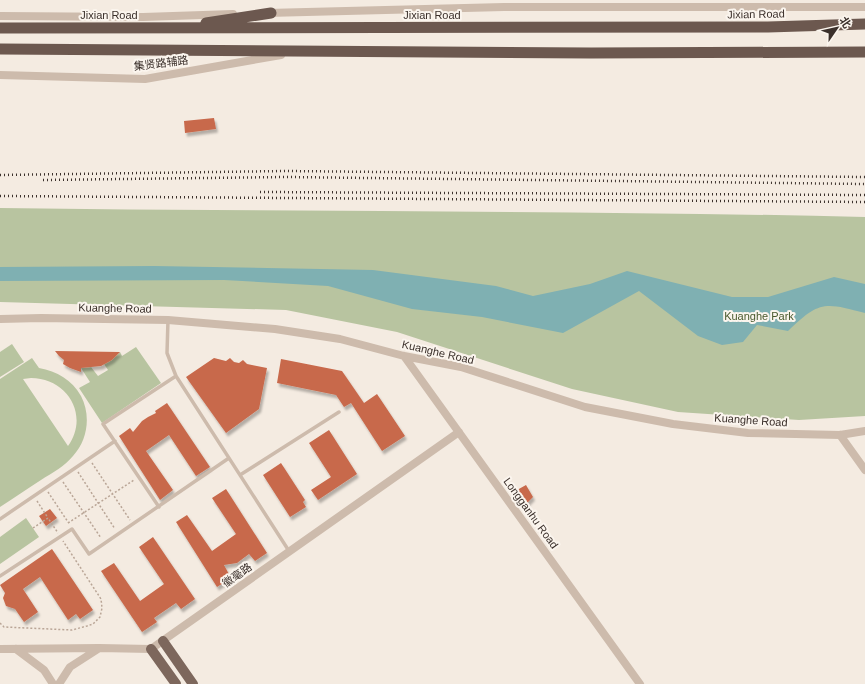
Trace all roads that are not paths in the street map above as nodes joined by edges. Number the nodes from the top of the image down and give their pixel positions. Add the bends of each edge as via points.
1 (588, 3) edge
2 (485, 4) edge
3 (865, 7) edge
4 (271, 13) junction
5 (0, 16) edge
6 (865, 24) edge
7 (0, 28) edge
8 (168, 28) junction
9 (0, 48) edge
10 (300, 51) junction
11 (865, 52) edge
12 (0, 75) edge
13 (0, 319) edge
14 (168, 320) junction
15 (404, 356) junction
16 (176, 376) junction
17 (339, 412) dead end
18 (865, 431) edge
19 (460, 432) junction
20 (840, 435) junction
21 (115, 441) junction
22 (230, 458) junction
23 (865, 470) edge
24 (240, 475) junction
25 (159, 507) junction
26 (0, 519) edge
27 (289, 551) junction
28 (0, 576) edge
29 (163, 641) junction
30 (99, 648) junction
31 (0, 649) edge
32 (16, 649) junction
33 (151, 649) junction
34 (53, 684) edge
35 (59, 684) edge
36 (176, 684) edge
37 (193, 684) edge
38 (640, 684) edge

1 - 2 street
1 - 3 street
2 - 4 street
4 - 5 street via 143,17
4 - 8 highway
6 - 8 highway, Jixian Road via 760,27
7 - 8 highway, Jixian Road
9 - 10 highway
10 - 11 highway
10 - 12 street, 集贤路辅路 via 145,79
13 - 14 street, Kuanghe Road
14 - 15 street, Kuanghe Road via 275,329 340,340
14 - 16 lane via 167,353
15 - 19 street, Longganhu Road
15 - 20 street, Kuanghe Road via 461,367 584,407 673,424 748,433
16 - 21 lane via 103,424
16 - 22 lane
17 - 24 lane
18 - 20 street, Kuanghe Road
19 - 27 street, 徽毫路
19 - 38 street, Longganhu Road
20 - 23 street
21 - 25 lane
21 - 26 lane
22 - 24 lane
22 - 25 lane
24 - 27 lane
25 - 28 lane via 89,554 72,528
27 - 29 street, 徽毫路
29 - 33 street, 徽毫路
29 - 37 main road
30 - 32 street
30 - 33 street
30 - 35 street via 70,667
31 - 32 street
32 - 34 street via 44,670
33 - 36 main road

